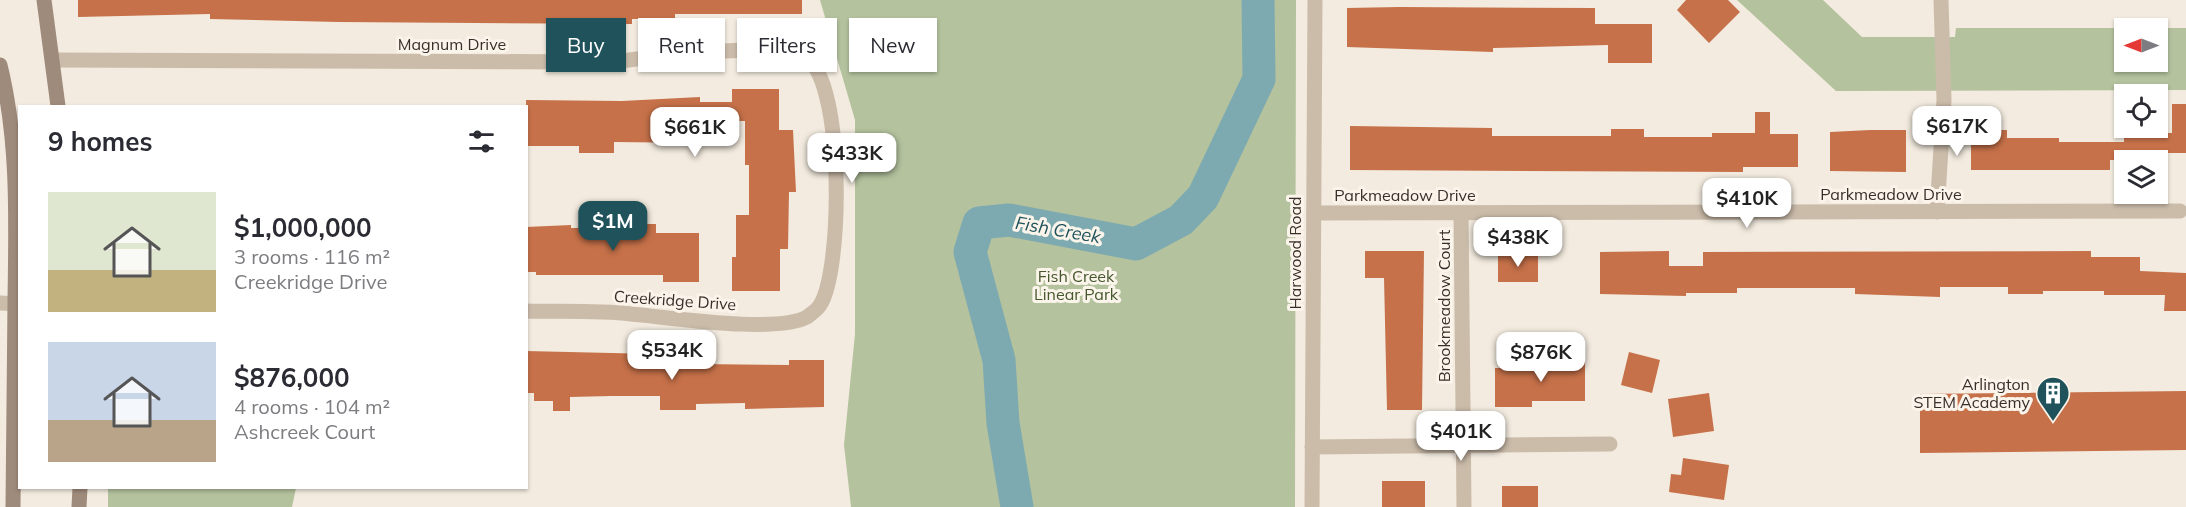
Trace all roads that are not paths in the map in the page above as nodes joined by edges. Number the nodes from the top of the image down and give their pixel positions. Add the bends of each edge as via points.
1 (44, 0) edge
2 (1315, 0) edge
3 (1941, 0) edge
4 (53, 60) junction
5 (0, 65) edge
6 (58, 105) edge
7 (2180, 211) dead end
8 (1937, 212) junction
9 (1314, 213) junction
10 (1461, 213) junction
11 (830, 276) joint
12 (11, 303) edge
13 (528, 311) edge
14 (1610, 444) dead end
15 (1463, 446) junction
16 (1312, 447) junction
17 (80, 489) edge
18 (13, 507) edge
19 (79, 507) edge
20 (1312, 507) edge
21 (1464, 507) edge

1 - 4 main road
2 - 9 street, Harwood Road
3 - 8 street via 1944,100
4 - 6 main road
4 - 11 street, Magnum Drive via 613,62 688,52 775,51 807,59 819,71 837,153
5 - 12 main road via 6,88 17,218
7 - 8 street, Parkmeadow Drive
8 - 10 street, Parkmeadow Drive
9 - 10 street, Parkmeadow Drive
9 - 16 street, Harwood Road
10 - 15 street, Brookmeadow Court
11 - 13 street, Creekridge Drive via 820,305 806,317 784,323 687,322 631,314
12 - 18 main road
14 - 15 street
15 - 16 street
15 - 21 street, Brookmeadow Court
16 - 20 street, Harwood Road
17 - 19 main road

